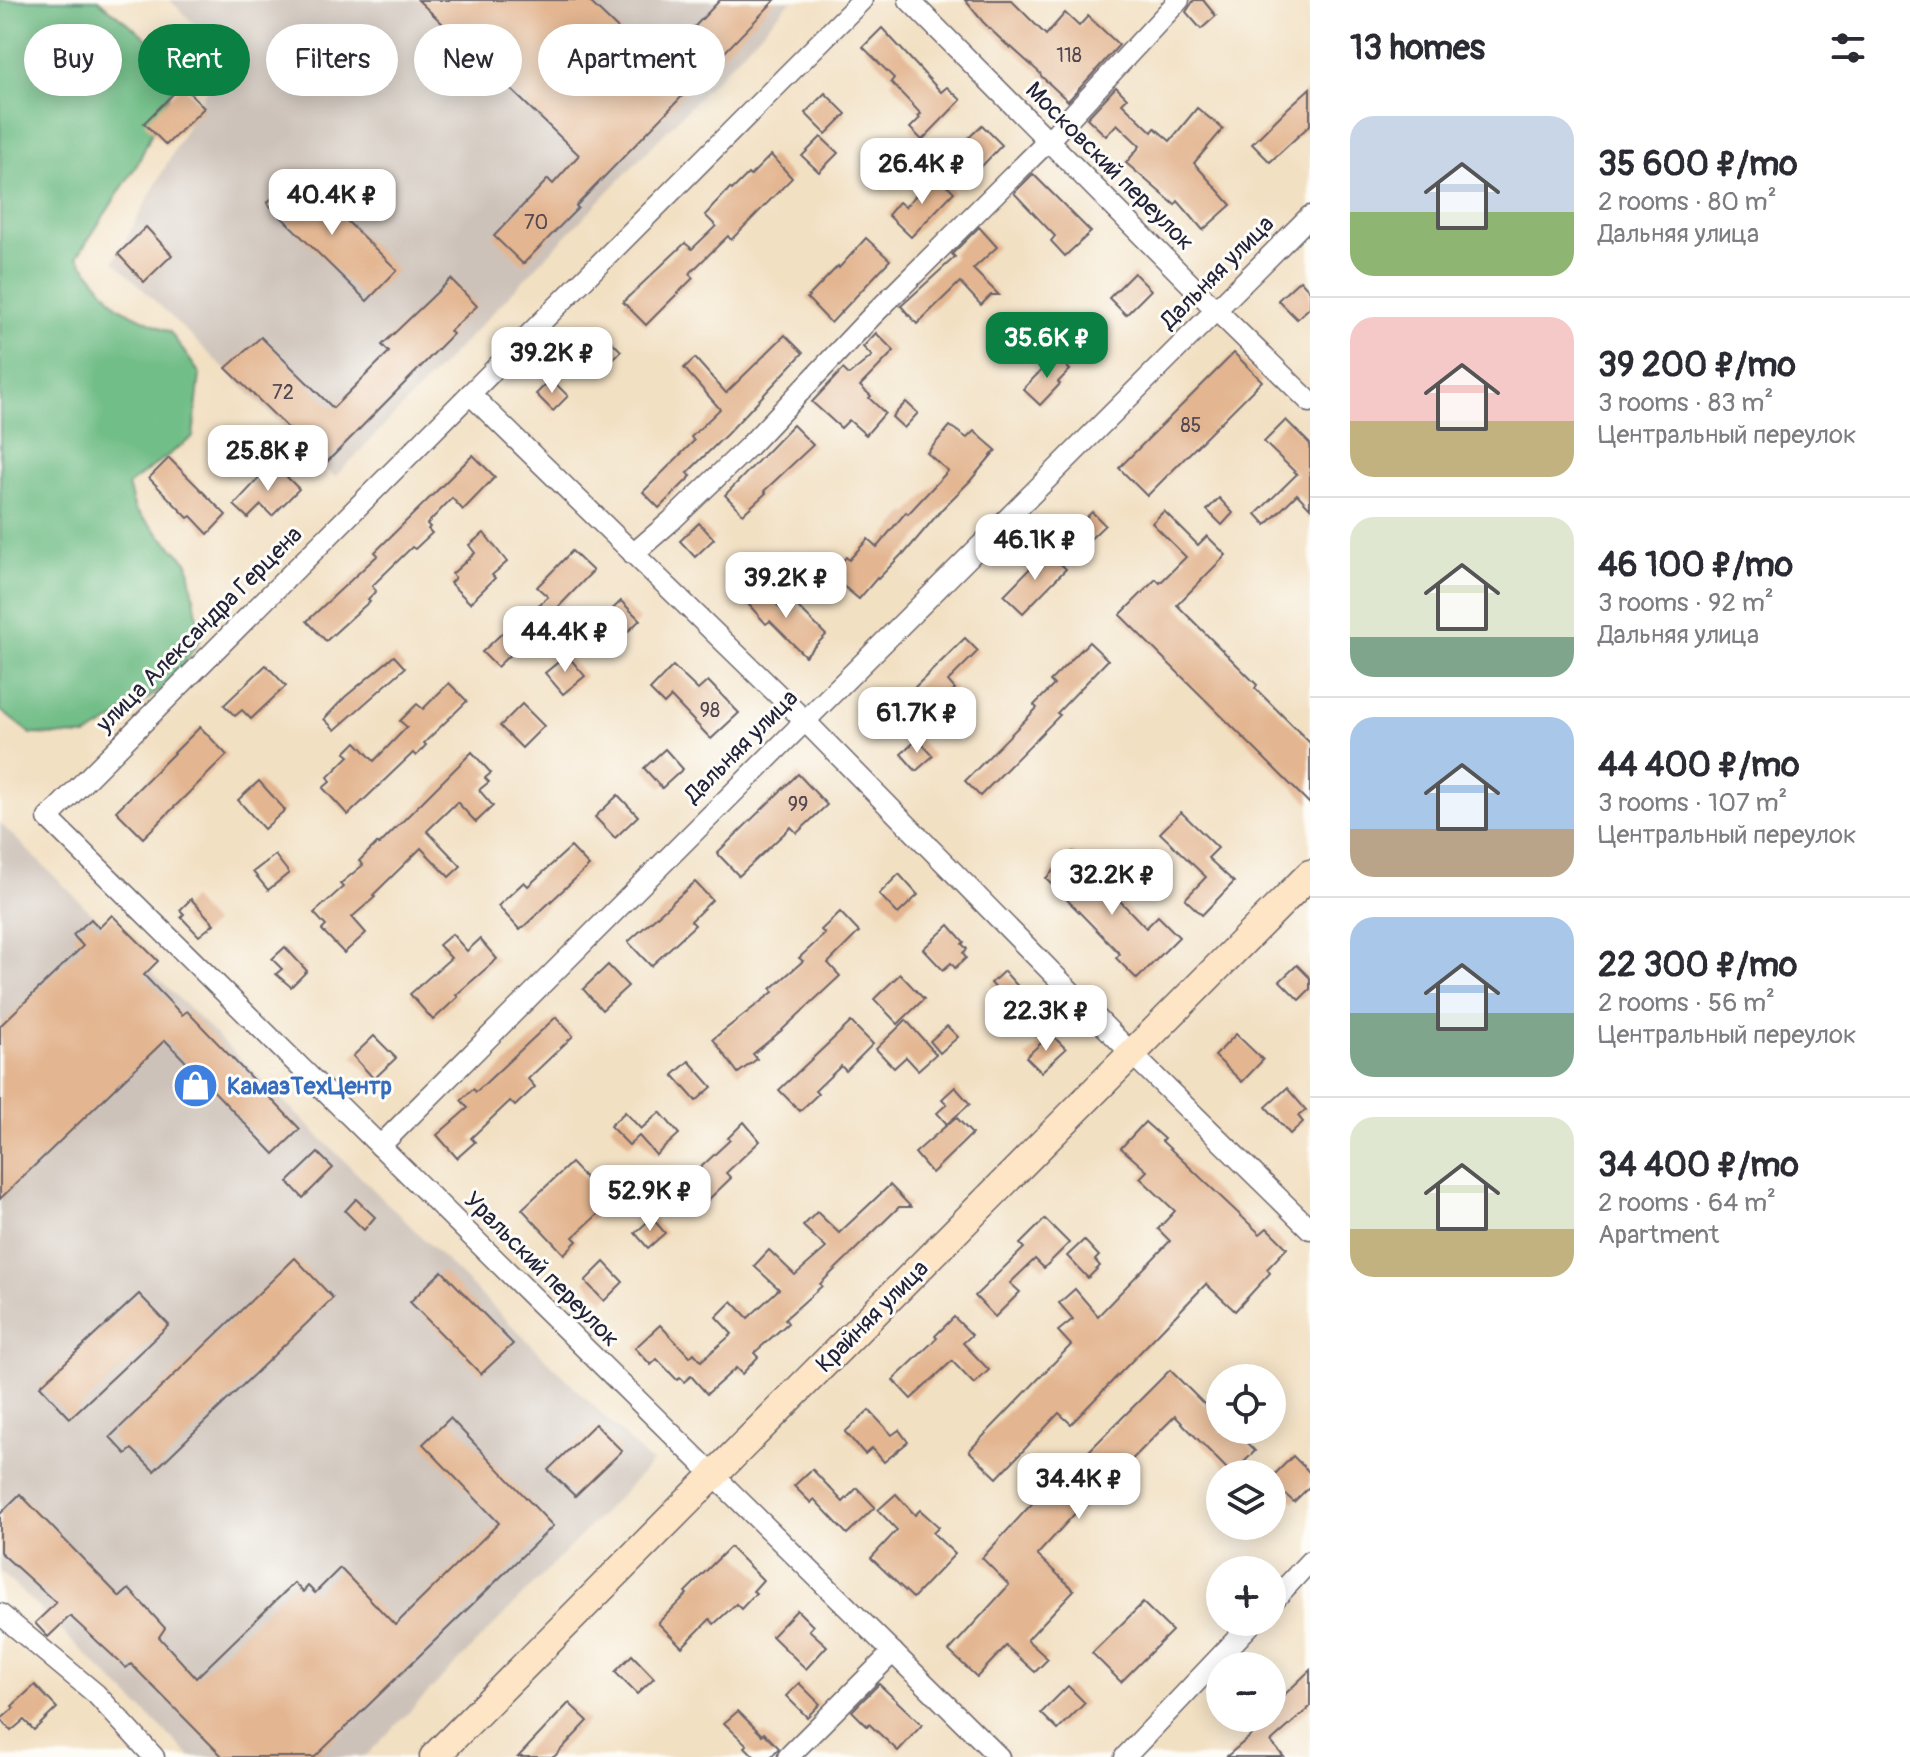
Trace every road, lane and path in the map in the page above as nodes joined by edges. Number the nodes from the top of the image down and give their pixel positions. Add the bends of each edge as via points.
1 (862, 0) edge
2 (909, 0) edge
3 (1179, 0) edge
4 (1048, 141) junction
5 (1310, 216) edge
6 (1217, 311) junction
7 (470, 394) junction
8 (1310, 402) edge
9 (633, 554) junction
10 (804, 720) junction
11 (48, 818) joint
12 (1310, 874) edge
13 (1132, 1054) junction
14 (380, 1146) junction
15 (1310, 1229) edge
16 (714, 1475) junction
17 (1310, 1561) edge
18 (1286, 1587) edge
19 (0, 1614) edge
20 (1240, 1636) edge
21 (893, 1652) junction
22 (154, 1757) edge
23 (434, 1757) edge
24 (788, 1757) edge
25 (999, 1757) edge
26 (1125, 1757) edge

1 - 7 street, улица Александра Герцена
2 - 4 street, Московский переулок
3 - 4 street
4 - 6 street, Московский переулок
4 - 9 street via 749,446
5 - 6 street, Дальняя улица
6 - 8 street, Московский переулок
6 - 10 street, Дальняя улица
7 - 9 street
7 - 11 street, улица Александра Герцена
9 - 10 street
10 - 13 street
10 - 14 street, Дальняя улица
11 - 14 street, Уральский переулок
12 - 13 main road, Крайняя улица
13 - 15 street
13 - 16 main road, Крайняя улица
14 - 16 street, Уральский переулок
16 - 21 street, Уральский переулок
16 - 23 main road, Крайняя улица
17 - 18 street
19 - 22 street via 96,1694
20 - 26 street
21 - 24 street
21 - 25 street, Уральский переулок

